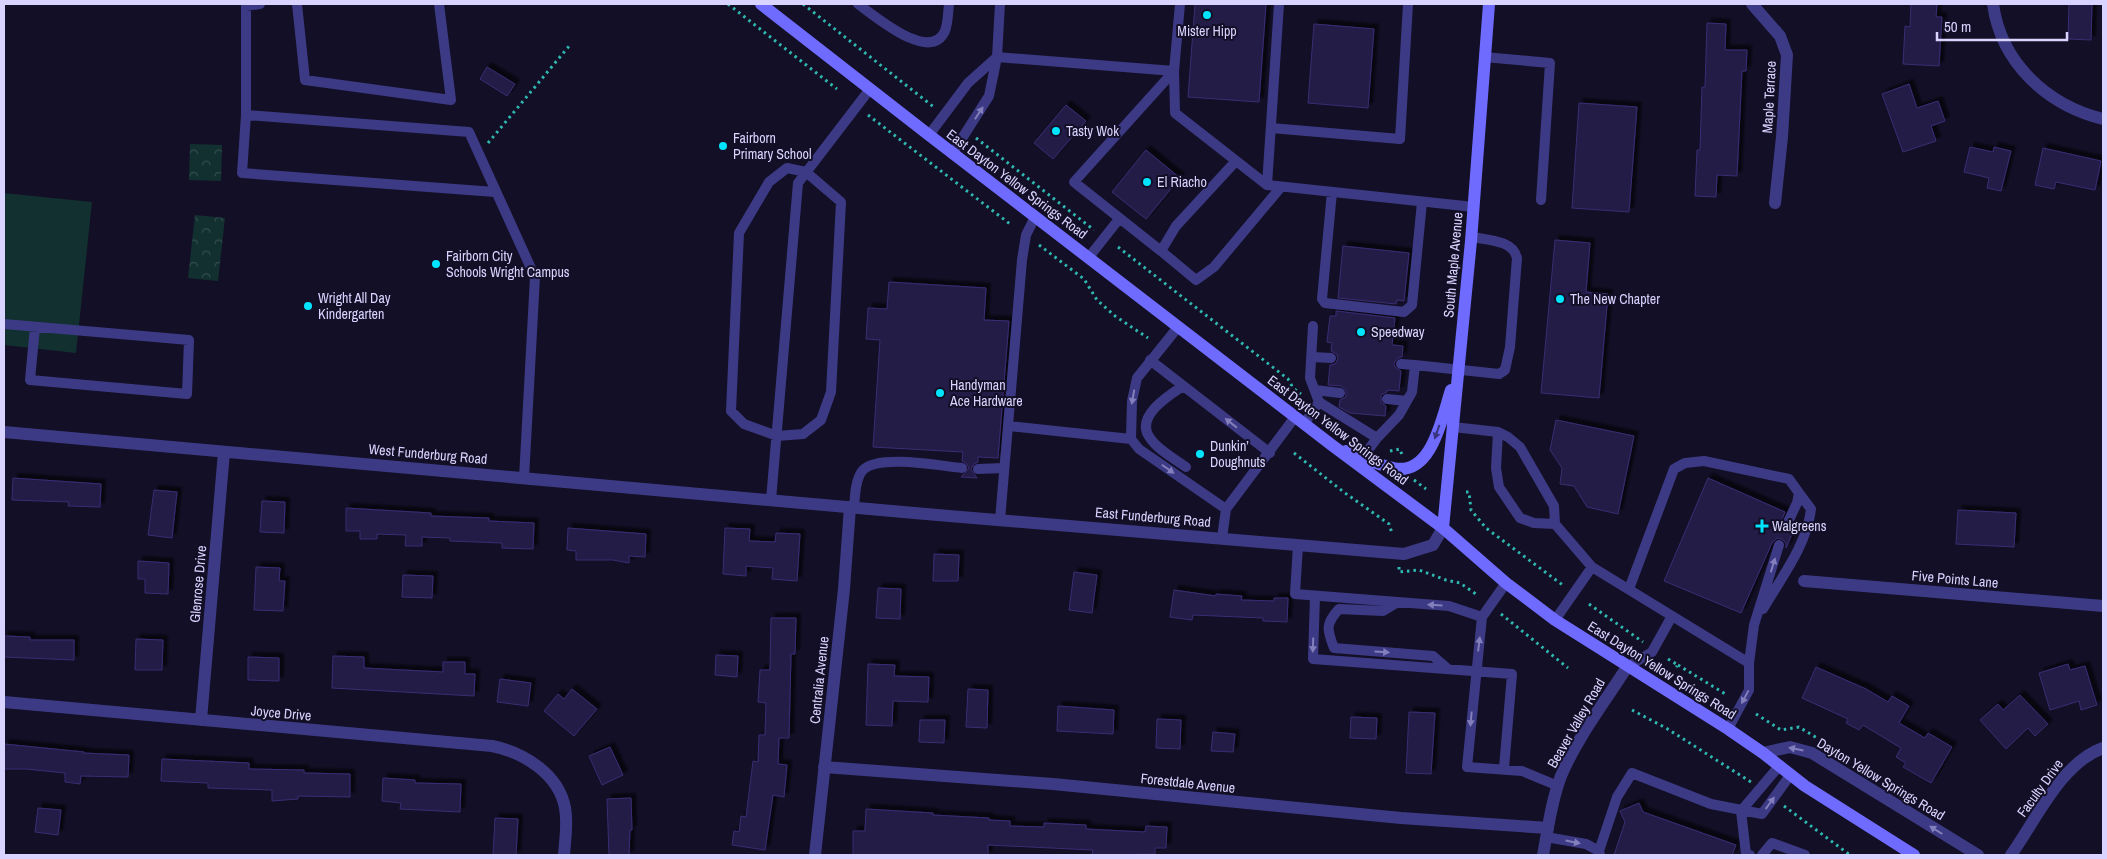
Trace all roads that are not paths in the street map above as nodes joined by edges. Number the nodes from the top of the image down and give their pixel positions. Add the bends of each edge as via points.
1 (260, 4) edge
2 (297, 4) edge
3 (439, 4) edge
4 (761, 4) edge
5 (858, 4) edge
6 (949, 4) edge
7 (1000, 4) edge
8 (1180, 4) edge
9 (1279, 4) edge
10 (1408, 4) edge
11 (1489, 4) edge
12 (1752, 4) edge
13 (1993, 4) edge
14 (245, 5) edge
15 (997, 57) junction
16 (1484, 57) junction
17 (1174, 71) junction
18 (870, 88) junction
19 (246, 115) junction
20 (2103, 119) edge
21 (1271, 128) junction
22 (929, 135) junction
23 (952, 154) junction
24 (1236, 161) junction
25 (806, 172) junction
26 (1267, 185) junction
27 (1281, 187) junction
28 (496, 192) junction
29 (1332, 192) junction
30 (1541, 200) dead end
31 (1422, 202) junction
32 (1775, 203) dead end
33 (1474, 207) junction
34 (1035, 217) junction
35 (1119, 219) junction
36 (1472, 237) junction
37 (1161, 251) junction
38 (1088, 258) junction
39 (4, 324) edge
40 (1313, 326) dead end
41 (1178, 327) junction
42 (35, 328) junction
43 (1312, 357) junction
44 (1331, 358) dead end
45 (1150, 360) junction
46 (1401, 364) dead end
47 (1415, 365) junction
48 (1459, 369) junction
49 (1183, 386) junction
50 (1315, 390) junction
51 (1340, 393) dead end
52 (1387, 399) dead end
53 (1407, 401) junction
54 (1319, 402) junction
55 (1299, 420) junction
56 (1008, 426) junction
57 (1453, 427) junction
58 (4, 432) edge
59 (1498, 432) junction
60 (777, 436) junction
61 (1131, 438) junction
62 (1377, 438) junction
63 (1333, 446) junction
64 (224, 452) junction
65 (1270, 453) junction
66 (1363, 457) junction
67 (1186, 467) dead end
68 (962, 468) dead end
69 (1004, 468) junction
70 (978, 469) dead end
71 (524, 478) junction
72 (1799, 493) junction
73 (771, 500) junction
74 (852, 508) junction
75 (1226, 509) junction
76 (1000, 520) junction
77 (1555, 524) junction
78 (1787, 524) dead end
79 (1443, 528) junction
80 (1222, 538) junction
81 (1298, 545) junction
82 (1779, 545) dead end
83 (1592, 567) junction
84 (1804, 581) dead end
85 (1506, 583) junction
86 (1629, 589) junction
87 (1315, 596) junction
88 (1398, 602) junction
89 (2103, 606) edge
90 (1672, 616) junction
91 (1482, 617) junction
92 (1555, 620) junction
93 (1754, 625) junction
94 (1748, 663) junction
95 (1627, 667) junction
96 (1448, 669) junction
97 (1476, 670) junction
98 (4, 702) edge
99 (201, 720) junction
100 (1728, 729) junction
101 (2103, 748) edge
102 (1764, 753) junction
103 (1780, 765) junction
104 (824, 767) junction
105 (1504, 768) junction
106 (1791, 774) junction
107 (1558, 786) junction
108 (1741, 811) junction
109 (1547, 832) junction
110 (1600, 853) edge
111 (1802, 854) edge
112 (564, 855) edge
113 (815, 855) edge
114 (1543, 855) edge
115 (1748, 855) edge
116 (1762, 855) edge
117 (1914, 855) edge
118 (1978, 855) edge
119 (2011, 855) edge

1 - 14 lane
2 - 3 lane via 305,80 451,100
4 - 18 main road, East Dayton Yellow Springs Road
5 - 6 lane via 916,42 938,39 944,32
7 - 15 lane
8 - 17 lane
9 - 21 lane
10 - 21 lane via 1400,140
11 - 16 main road, South Maple Avenue
12 - 32 street, Maple Terrace via 1780,36 1787,55
13 - 20 street via 2003,40 2029,79 2065,105
14 - 19 lane
15 - 17 lane
15 - 22 lane via 968,83
23 -> 15 lane via 990,96
16 - 30 lane via 1550,63
16 - 33 main road, South Maple Avenue
17 - 24 lane via 1175,113
17 - 35 lane via 1074,182
18 - 22 main road, East Dayton Yellow Springs Road
18 - 25 lane
19 - 28 lane via 469,132
19 - 28 lane via 242,173
21 - 26 lane
22 - 23 main road, East Dayton Yellow Springs Road
23 - 34 main road, East Dayton Yellow Springs Road
24 - 26 lane
24 - 37 lane via 1176,226
25 - 60 lane via 798,183
25 - 60 lane via 841,202 832,392 821,420 803,434
25 - 60 lane via 787,168 769,182 739,233 731,411 744,424
26 - 27 lane
27 - 29 lane
27 - 37 lane via 1214,267 1196,280
28 - 71 lane via 535,277
29 - 31 lane
29 - 31 lane via 1322,299 1325,304 1404,312 1412,305
31 - 33 lane
33 - 36 main road, South Maple Avenue
34 - 38 main road, East Dayton Yellow Springs Road
34 - 56 lane via 1026,235 1022,260
35 - 37 lane
35 - 38 lane
36 - 48 main road, South Maple Avenue
36 - 48 lane via 1506,244 1516,251 1510,347 1505,370 1499,374
38 - 41 main road, East Dayton Yellow Springs Road
39 - 42 lane
40 - 43 lane
41 - 45 lane
41 - 55 main road, East Dayton Yellow Springs Road
42 - 42 lane via 189,340 187,394 30,380
43 - 44 lane
43 - 50 lane via 1310,378
45 - 49 lane
45 -> 61 lane via 1137,378 1132,402
46 - 47 lane
47 - 48 lane
47 - 53 lane via 1412,392
48 - 57 main road, South Maple Avenue
48 -> 66 main road via 1432,448 1425,457 1412,467 1399,469
65 -> 49 lane
49 - 67 lane via 1156,406 1146,423 1146,430 1153,442
50 - 51 lane
50 - 54 lane
52 - 53 lane
53 - 62 lane via 1399,415
54 - 55 lane
54 - 62 lane
55 - 63 main road, East Dayton Yellow Springs Road
55 - 65 lane
56 - 61 lane
56 - 69 lane
57 - 59 lane
57 - 79 main road, South Maple Avenue
58 - 64 street, West Funderburg Road
59 - 77 lane via 1520,447 1554,506
59 - 77 lane via 1496,468 1499,487 1520,518 1534,523
60 - 73 lane
61 -> 75 lane via 1139,450
62 - 66 lane
63 - 66 main road
63 - 79 main road, East Dayton Yellow Springs Road
64 - 71 street, West Funderburg Road
64 - 99 street, Glenrose Drive
65 - 75 lane
68 - 74 lane via 878,463 863,470
69 - 70 lane
69 - 76 lane
71 - 73 street, West Funderburg Road
72 - 78 lane
72 - 86 lane via 1789,479 1704,461 1685,462 1674,470
72 - 93 lane via 1811,509 1809,524 1794,558
73 - 74 street, West Funderburg Road
74 - 76 street, East Funderburg Road
74 - 104 street, Centralia Avenue
75 - 80 lane
76 - 80 street, East Funderburg Road
77 - 83 lane
79 - 81 street, East Funderburg Road via 1433,545 1404,554
79 - 85 main road, East Dayton Yellow Springs Road
80 - 81 street, East Funderburg Road
81 - 87 lane via 1295,594
93 -> 82 lane
83 - 86 lane
83 - 92 lane
84 - 89 street, Five Points Lane
85 - 91 lane
85 - 92 main road, East Dayton Yellow Springs Road
86 - 90 lane
87 - 88 lane
87 -> 96 lane via 1313,659
91 -> 88 lane via 1449,606
88 -> 96 lane via 1383,611 1339,610 1330,619 1328,634 1334,648 1434,656
90 - 94 lane
90 - 95 lane via 1652,652
97 -> 91 lane
92 - 95 main road, East Dayton Yellow Springs Road
93 - 94 lane
94 -> 100 lane via 1749,690
95 - 100 main road, East Dayton Yellow Springs Road
95 - 107 street, Beaver Valley Road via 1576,748
96 - 97 lane
97 - 105 lane via 1512,674
97 -> 105 lane via 1467,767
98 - 99 street, Joyce Drive
99 - 112 street, Joyce Drive via 508,749 548,776 562,798 565,807
100 - 102 main road, East Dayton Yellow Springs Road
101 - 119 street, Faculty Drive via 2088,755 2066,773
102 - 103 main road, East Dayton Yellow Springs Road
118 -> 102 street, Dayton Yellow Springs Road via 1812,753 1790,747
103 - 106 main road, East Dayton Yellow Springs Road
103 - 108 lane
104 - 109 street, Forestdale Avenue via 1053,784
104 - 113 street, Centralia Avenue
105 - 107 lane via 1522,770
108 -> 106 lane via 1762,814
106 - 117 main road, East Dayton Yellow Springs Road
107 - 109 street, Beaver Valley Road
108 - 110 lane via 1711,804 1632,773 1617,797
108 - 115 lane
109 -> 110 lane via 1586,844
109 - 114 street, Beaver Valley Road
111 - 116 lane via 1772,843

